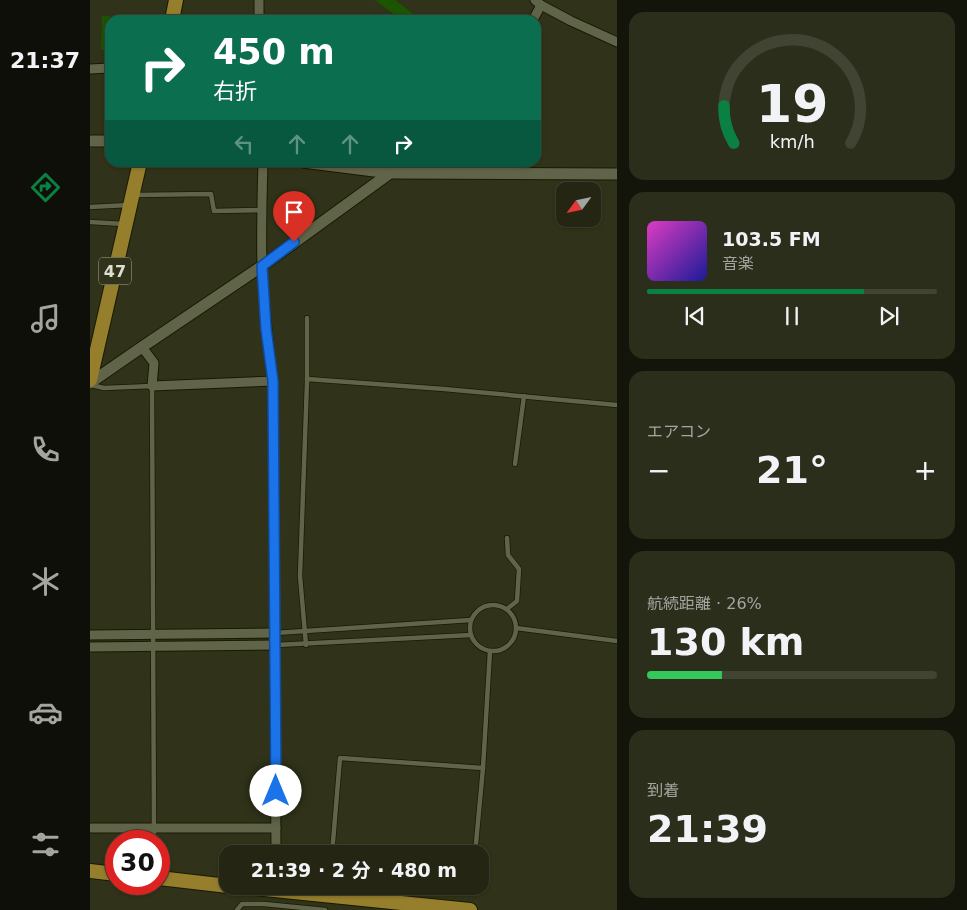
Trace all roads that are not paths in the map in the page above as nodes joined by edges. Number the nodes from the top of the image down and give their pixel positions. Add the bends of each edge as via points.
1 (176, 0) edge
2 (259, 0) edge
3 (538, 2) edge
4 (173, 15) edge
5 (260, 15) edge
6 (534, 15) edge
7 (617, 42) edge
8 (90, 68) edge
9 (105, 68) edge
10 (90, 141) edge
11 (105, 141) edge
12 (139, 167) edge
13 (263, 167) edge
14 (374, 167) edge
15 (402, 167) edge
16 (518, 168) edge
17 (395, 173) junction
18 (617, 174) edge
19 (132, 200) junction
20 (90, 207) edge
21 (262, 210) junction
22 (90, 222) edge
23 (126, 224) junction
24 (262, 266) junction
25 (307, 318) dead end
26 (142, 347) junction
27 (307, 379) junction
28 (273, 381) junction
29 (90, 383) edge
30 (152, 386) junction
31 (524, 396) junction
32 (617, 405) edge
33 (515, 464) dead end
34 (507, 538) dead end
35 (507, 609) junction
36 (472, 620) junction
37 (516, 628) junction
38 (305, 632) junction
39 (276, 633) junction
40 (153, 634) junction
41 (90, 635) edge
42 (471, 635) junction
43 (617, 641) edge
44 (306, 645) junction
45 (153, 646) junction
46 (276, 646) junction
47 (90, 647) edge
48 (490, 651) junction
49 (483, 768) junction
50 (90, 828) edge
51 (153, 828) junction
52 (276, 828) junction
53 (276, 845) edge
54 (333, 845) edge
55 (476, 845) edge
56 (90, 871) edge
57 (105, 873) edge
58 (170, 879) edge
59 (219, 885) edge
60 (312, 895) edge
61 (237, 910) edge
62 (325, 910) edge
63 (470, 910) edge

1 - 4 main road
2 - 5 street
3 - 6 street
3 - 7 street
8 - 9 street
10 - 11 street
12 - 19 main road, 47
13 - 21 street
14 - 17 street
15 - 17 street
16 - 17 street
16 - 18 street
17 - 24 street
19 - 20 lane
19 - 21 lane via 211,194 214,211
19 - 23 main road, 47
21 - 24 street
22 - 23 lane
23 - 29 main road, 47
24 - 26 street
24 - 28 street
25 - 27 lane
26 - 29 street
26 - 30 street via 154,363
27 - 31 lane
27 - 38 lane via 300,576
28 - 30 street
28 - 39 street
29 - 30 lane via 104,388
30 - 40 lane
31 - 32 lane
31 - 33 lane
34 - 35 lane via 508,555 519,569 517,601
35 - 36 lane via 486,606
35 - 37 lane
36 - 38 lane
36 - 42 lane
37 - 43 lane
37 - 48 lane via 511,643 505,648
38 - 39 lane
38 - 44 lane
39 - 40 street
39 - 46 street
40 - 41 street
40 - 45 lane
42 - 44 lane
42 - 48 lane via 478,645
44 - 46 lane
45 - 46 street
45 - 47 street
45 - 51 lane
46 - 52 street
48 - 49 lane
49 - 54 lane via 340,758
49 - 55 lane
50 - 51 street
51 - 52 street
52 - 53 street
56 - 57 main road
58 - 59 main road
60 - 63 main road via 354,903
61 - 62 lane via 242,904

